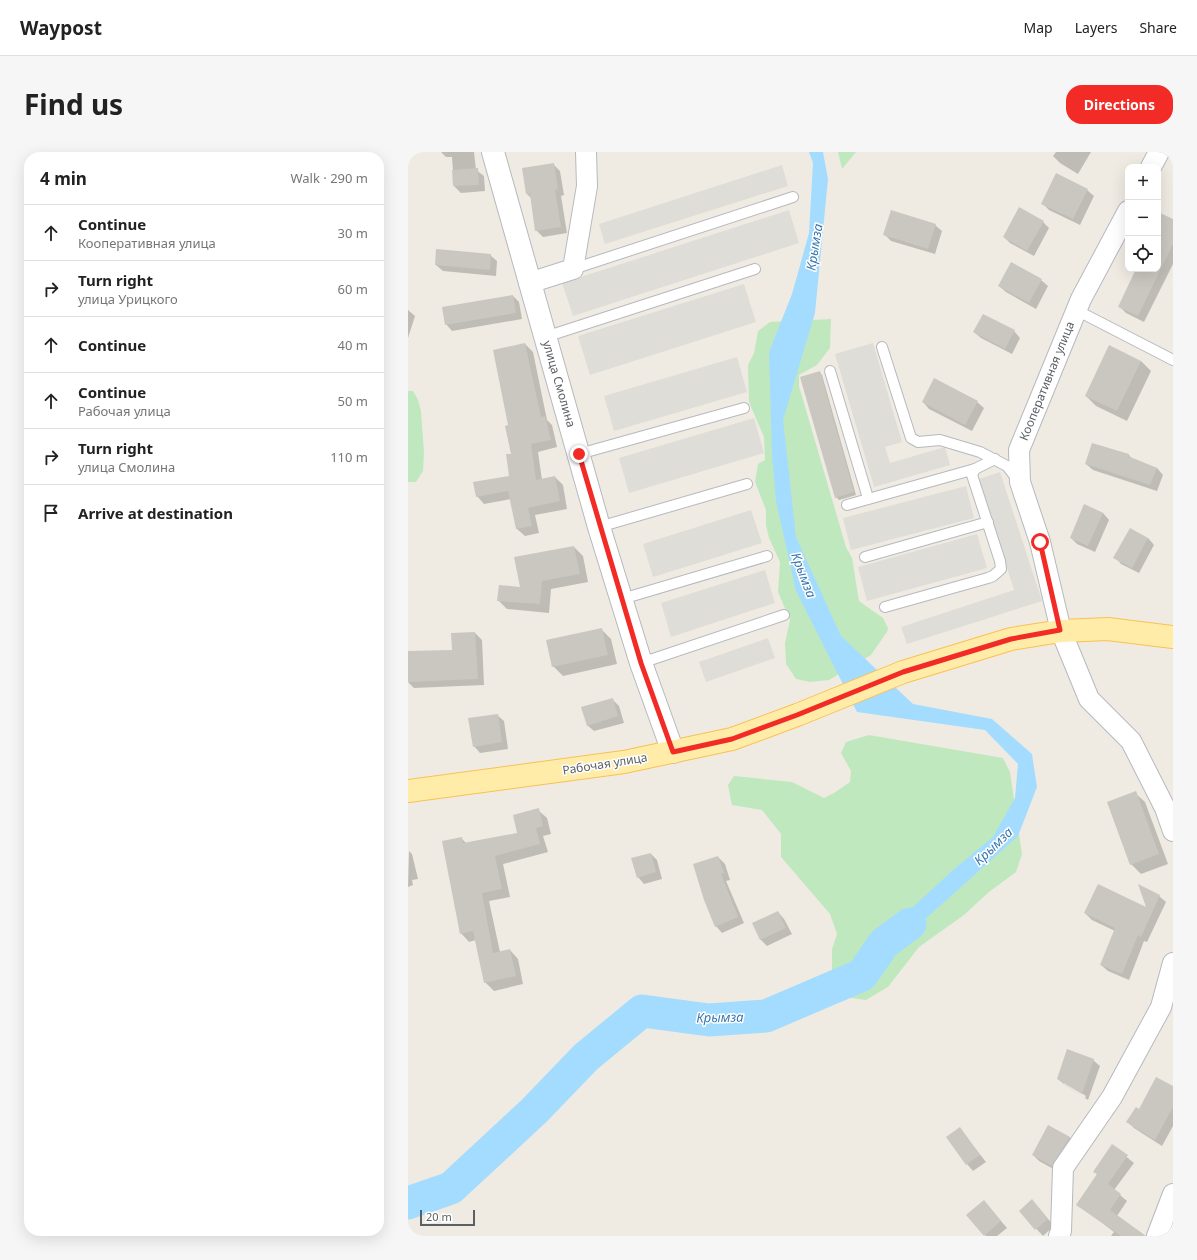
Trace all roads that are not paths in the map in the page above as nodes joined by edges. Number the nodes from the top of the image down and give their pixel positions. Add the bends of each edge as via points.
1 (493, 152) edge
2 (586, 152) edge
3 (1159, 152) edge
4 (1153, 164) edge
5 (793, 197) dead end
6 (1125, 217) edge
7 (572, 269) junction
8 (755, 269) dead end
9 (529, 283) junction
10 (1076, 310) junction
11 (545, 337) junction
12 (882, 347) dead end
13 (1173, 360) edge
14 (830, 371) dead end
15 (744, 408) dead end
16 (579, 454) junction
17 (995, 459) junction
18 (975, 468) junction
19 (1020, 482) junction
20 (747, 484) dead end
21 (868, 498) junction
22 (847, 505) dead end
23 (988, 522) junction
24 (599, 527) junction
25 (767, 556) dead end
26 (865, 556) dead end
27 (622, 599) junction
28 (885, 607) dead end
29 (784, 615) dead end
30 (1060, 630) junction
31 (1173, 637) edge
32 (641, 663) junction
33 (673, 752) junction
34 (408, 791) edge
35 (1173, 831) edge
36 (1173, 963) edge
37 (1173, 1194) edge
38 (1058, 1236) edge
39 (1157, 1236) edge

1 - 9 street, улица Смолина
2 - 7 street via 587,186
3 - 4 street
5 - 7 lane
6 - 10 street, Кооперативная улица
7 - 9 street
8 - 11 lane
9 - 11 street, улица Смолина
10 - 13 lane
10 - 19 street, Кооперативная улица via 1019,450
11 - 16 street, улица Смолина
12 - 17 lane via 911,438 918,442 940,440
14 - 21 lane
15 - 16 lane
16 - 24 street, улица Смолина
17 - 18 lane
17 - 19 lane via 1007,466
18 - 21 lane
18 - 23 lane via 972,475
19 - 30 street, Кооперативная улица via 1040,542
20 - 24 lane
21 - 22 lane
23 - 26 lane
23 - 28 lane via 1001,569 993,576
24 - 27 street, улица Смолина
25 - 27 lane
27 - 32 street, улица Смолина
29 - 32 lane
30 - 31 main road, Рабочая улица via 1108,629
30 - 33 main road, Рабочая улица via 1011,639 903,672 732,739
30 - 35 street, Кооперативная улица via 1089,699 1130,741 1165,808
32 - 33 street, улица Смолина
33 - 34 main road, Рабочая улица via 624,762
36 - 38 street via 1160,1007 1112,1097 1064,1168 1061,1231
37 - 39 street

